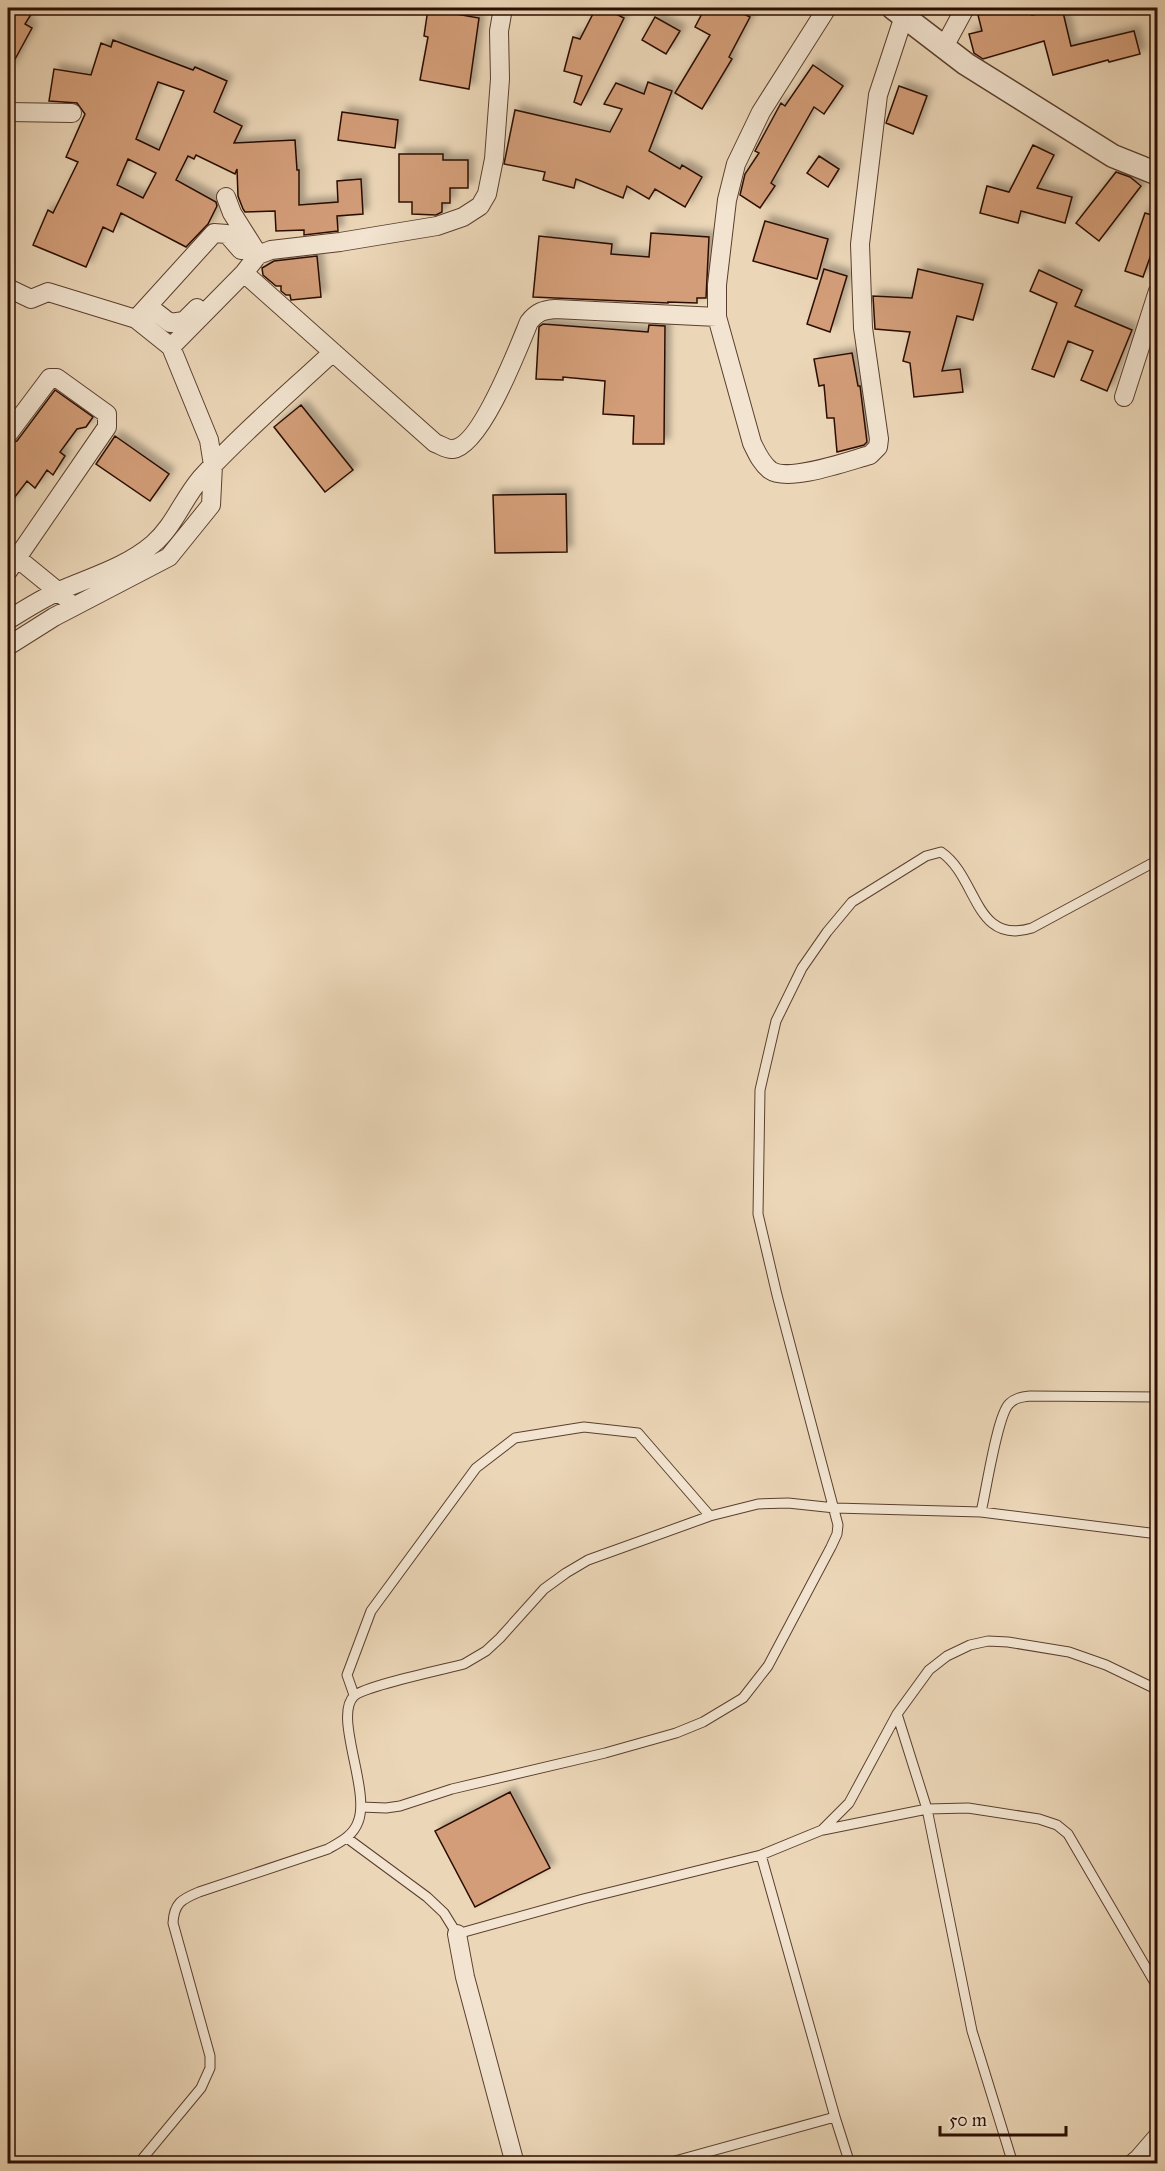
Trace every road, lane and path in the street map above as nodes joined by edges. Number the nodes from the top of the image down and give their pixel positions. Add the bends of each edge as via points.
1 (503, 8) edge
2 (827, 8) edge
3 (965, 8) edge
4 (899, 12) edge
5 (944, 47) junction
6 (8, 112) edge
7 (72, 113) dead end
8 (1158, 174) edge
9 (226, 197) dead end
10 (250, 249) junction
11 (244, 273) junction
12 (8, 288) edge
13 (1158, 291) edge
14 (142, 313) junction
15 (717, 317) junction
16 (171, 347) junction
17 (333, 352) junction
18 (1124, 397) dead end
19 (8, 434) edge
20 (213, 465) junction
21 (12, 565) edge
22 (59, 591) junction
23 (75, 607) junction
24 (8, 620) edge
25 (8, 646) edge
26 (1158, 860) edge
27 (1158, 1397) edge
28 (835, 1508) junction
29 (981, 1512) junction
30 (710, 1516) junction
31 (1158, 1534) edge
32 (1158, 1690) edge
33 (354, 1695) junction
34 (897, 1714) junction
35 (361, 1807) junction
36 (927, 1809) junction
37 (822, 1830) junction
38 (347, 1838) junction
39 (761, 1856) junction
40 (457, 1934) junction
41 (1158, 1988) edge
42 (834, 2117) junction
43 (1158, 2136) edge
44 (1140, 2162) edge
45 (138, 2163) edge
46 (515, 2163) edge
47 (664, 2163) edge
48 (850, 2163) edge
49 (1013, 2163) edge

1 - 10 street via 494,159 487,194 480,206 463,218 437,226 340,242
2 - 15 street via 761,112 736,164 727,200
3 - 5 street
4 - 5 street
4 - 15 street via 878,95 860,244 863,328 878,447 870,455 800,473 772,471 761,462 752,443
5 - 8 street via 1113,156
6 - 7 street
9 - 10 street
10 - 11 street
10 - 14 street via 210,298 184,321 170,323
10 - 14 street via 227,234 214,233
11 - 16 street
11 - 17 street
12 - 14 street via 31,299 48,292
13 - 18 street
14 - 16 street
15 - 17 street via 542,310 529,322 506,380 489,410 468,439 453,449 435,443
16 - 20 street via 206,431
17 - 20 street
19 - 21 street via 50,378 57,378 107,414 107,427
20 - 22 street via 193,488 169,528 153,544 87,582
20 - 23 street via 211,505 169,557
21 - 22 street
22 - 23 street
22 - 24 street
23 - 25 street
26 - 28 lane via 1017,933 990,922 952,859 941,852 926,856 852,902 801,968 776,1021 760,1090 759,1214
27 - 29 lane via 1018,1398 1009,1404 1001,1419
28 - 29 lane
28 - 30 lane via 758,1504
28 - 35 lane via 837,1534 768,1666 743,1698 726,1709 676,1733 605,1753 452,1789 400,1806
29 - 31 lane
30 - 33 lane via 588,1560 566,1573 544,1589 500,1638 476,1658
30 - 33 lane via 638,1433 584,1427 515,1438 476,1468 371,1611 347,1675
32 - 34 lane via 1069,1652 988,1641 947,1656 929,1670
33 - 35 lane via 346,1714
34 - 36 lane
34 - 37 lane via 849,1803
35 - 38 lane via 358,1822
36 - 37 lane
36 - 41 lane via 968,1808 1057,1825 1068,1834
36 - 49 lane via 972,2031
37 - 39 lane
38 - 40 lane via 427,1897 444,1913
38 - 45 lane via 328,1849 199,1892 176,1906 173,1923 210,2068 189,2104
39 - 40 lane
39 - 42 lane
40 - 46 street
42 - 47 lane
42 - 48 lane
43 - 44 street

